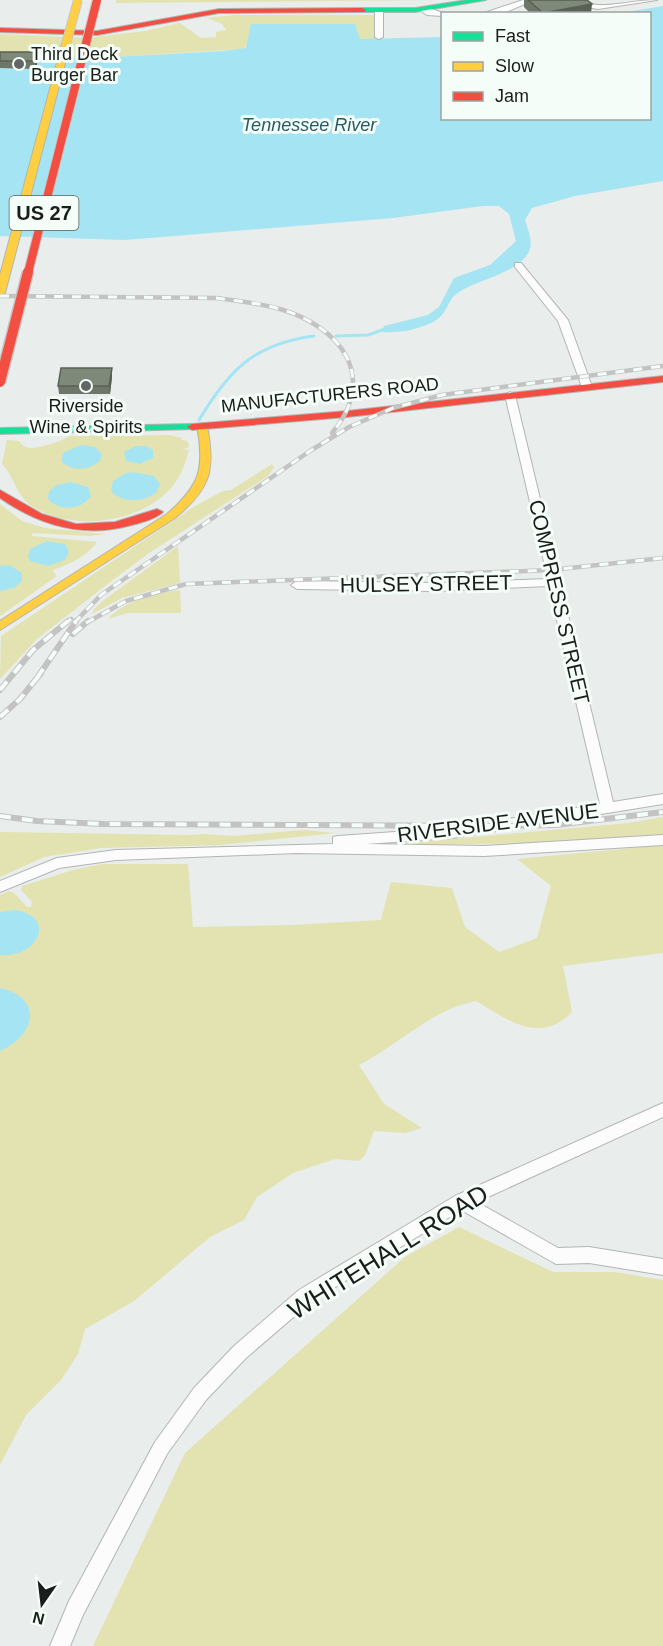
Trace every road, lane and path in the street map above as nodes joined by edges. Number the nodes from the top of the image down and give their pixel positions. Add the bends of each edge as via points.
1 (72, 0) edge
2 (78, 0) edge
3 (96, 0) edge
4 (110, 0) edge
5 (466, 0) edge
6 (482, 0) edge
7 (531, 0) edge
8 (582, 0) edge
9 (653, 0) edge
10 (419, 9) junction
11 (380, 10) junction
12 (495, 12) edge
13 (441, 14) edge
14 (0, 30) edge
15 (379, 38) dead end
16 (66, 45) junction
17 (87, 45) junction
18 (30, 182) junction
19 (0, 248) edge
20 (518, 265) dead end
21 (0, 293) edge
22 (663, 379) edge
23 (0, 382) edge
24 (586, 387) junction
25 (510, 395) junction
26 (197, 427) junction
27 (0, 431) edge
28 (0, 492) edge
29 (555, 582) junction
30 (297, 585) dead end
31 (0, 626) edge
32 (663, 799) edge
33 (608, 809) junction
34 (663, 840) edge
35 (296, 848) junction
36 (0, 887) edge
37 (663, 1110) edge
38 (461, 1201) junction
39 (663, 1267) edge
40 (60, 1646) edge

1 - 16 main road, bridge
2 - 16 main road, US 27, bridge
3 - 17 main road, US 27, bridge
4 - 17 main road
5 - 10 main road
6 - 10 main road
7 - 12 street
8 - 9 street via 601,7
10 - 11 main road
10 - 13 street
11 - 14 main road via 219,11 87,33
11 - 15 street
16 - 18 main road, US 27
17 - 23 main road, US 27, bridge
18 - 19 main road
18 - 21 main road, US 27
20 - 24 street via 563,320
22 - 24 main road, MANUFACTURERS ROAD
24 - 25 main road, MANUFACTURERS ROAD
25 - 26 main road, MANUFACTURERS ROAD
25 - 29 street, COMPRESS STREET
26 - 27 main road, MANUFACTURERS ROAD
26 - 28 main road via 192,482 177,499 135,522 94,529 51,524
26 - 31 main road via 209,455 207,473 193,499
29 - 30 street, HULSEY STREET via 436,587
29 - 33 street, COMPRESS STREET
32 - 33 street, RIVERSIDE AVENUE
33 - 35 street, RIVERSIDE AVENUE via 452,833 327,842
34 - 35 street via 484,851
35 - 36 street via 77,860 57,863
37 - 38 street, WHITEHALL ROAD
38 - 39 street via 556,1256 590,1254
38 - 40 street, WHITEHALL ROAD via 305,1296 240,1352 200,1394 161,1448 76,1608

